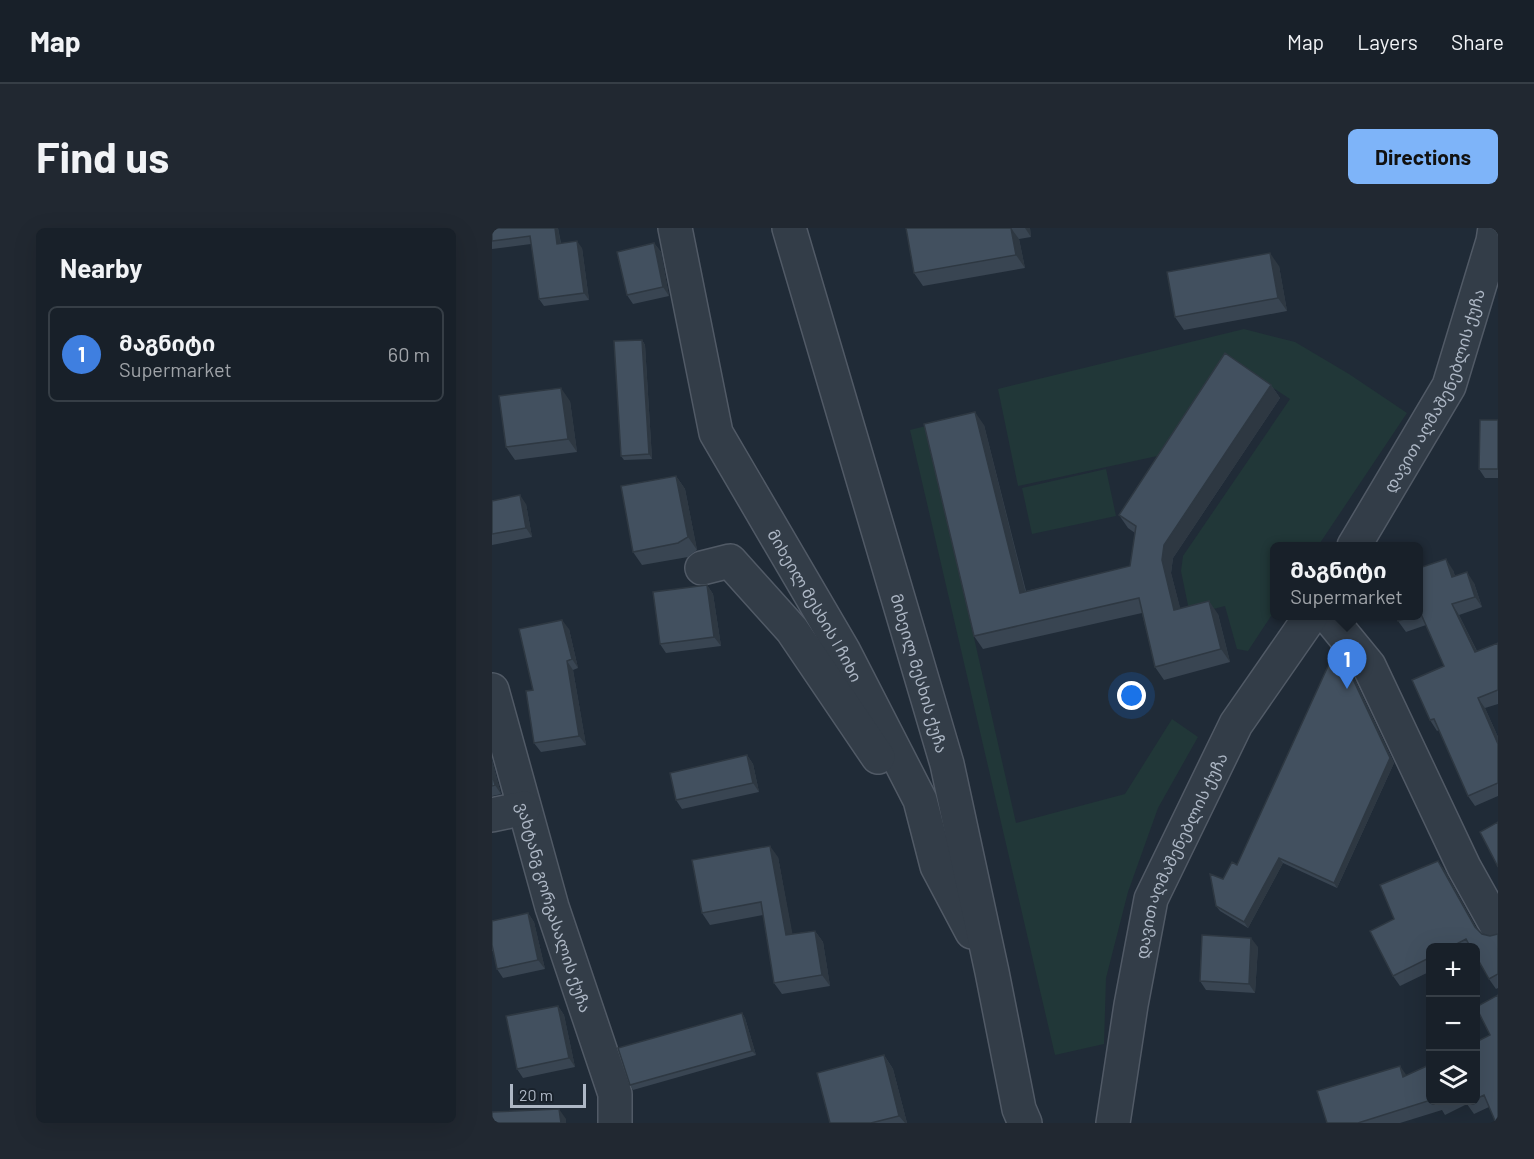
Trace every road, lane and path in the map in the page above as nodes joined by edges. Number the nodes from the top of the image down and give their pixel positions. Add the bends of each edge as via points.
1 (675, 228) edge
2 (789, 228) edge
3 (1495, 228) edge
4 (1356, 542) edge
5 (702, 568) dead end
6 (1308, 620) edge
7 (1332, 620) edge
8 (492, 690) edge
9 (524, 808) junction
10 (492, 815) edge
11 (937, 866) junction
12 (1498, 928) edge
13 (992, 972) junction
14 (615, 1123) edge
15 (1025, 1123) edge
16 (1113, 1123) edge

1 - 11 street, მიხეილ მესხის I ჩიხი via 716,433 843,650 920,800
2 - 13 street, მიხეილ მესხის ქუჩა via 946,764
3 - 4 street, დავით აღმაშენებლის ქუჩა via 1449,386
5 - 11 street via 730,561 792,630 892,777
6 - 16 street, დავით აღმაშენებლის ქუჩა via 1236,724 1151,899
7 - 12 street via 1369,666 1464,867
8 - 9 street, ვახტანგ გორგასალის ქუჩა
9 - 10 street
9 - 14 street, ვახტანგ გორგასალის ქუჩა via 552,907 615,1094
11 - 13 street, მიხეილ მესხის I ჩიხი
13 - 15 street, მიხეილ მესხის ქუჩა

